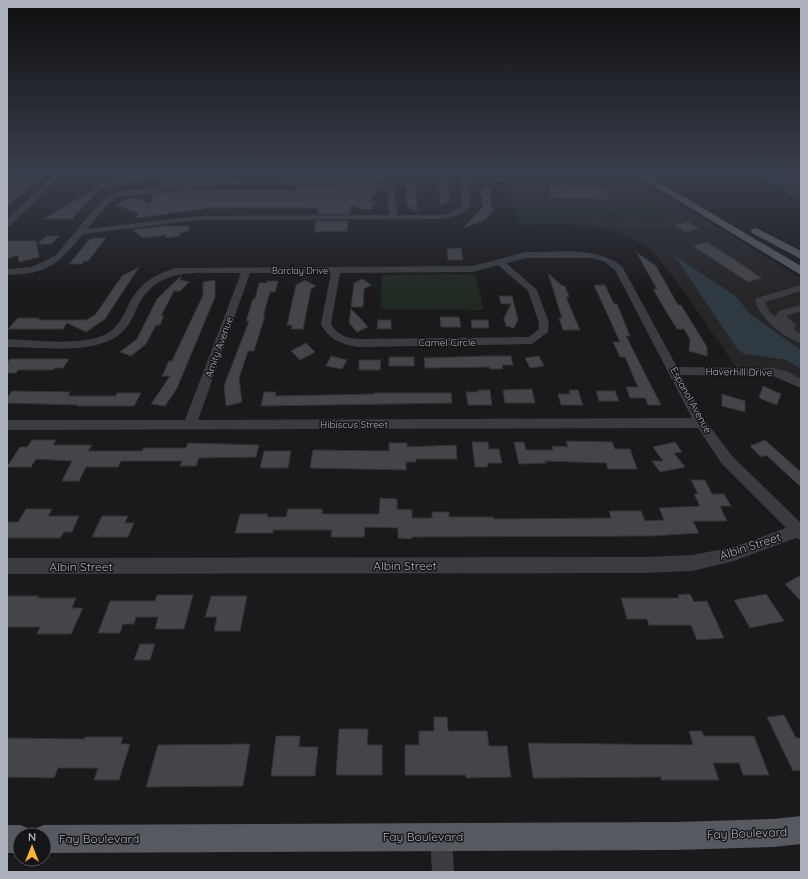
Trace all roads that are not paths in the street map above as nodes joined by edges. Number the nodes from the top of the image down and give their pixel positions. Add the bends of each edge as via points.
1 (19, 213) edge
2 (96, 213) edge
3 (393, 213) edge
4 (453, 213) edge
5 (704, 213) edge
6 (393, 218) junction
7 (7, 224) edge
8 (748, 226) dead end
9 (80, 232) junction
10 (801, 256) edge
11 (500, 262) junction
12 (619, 268) joint
13 (336, 269) junction
14 (247, 270) junction
15 (801, 271) edge
16 (7, 272) edge
17 (801, 288) edge
18 (798, 309) edge
19 (778, 320) junction
20 (801, 331) edge
21 (801, 339) edge
22 (7, 343) edge
23 (675, 371) junction
24 (801, 384) edge
25 (701, 423) junction
26 (190, 424) junction
27 (7, 425) edge
28 (799, 531) edge
29 (7, 566) edge
30 (801, 830) edge
31 (441, 836) junction
32 (52, 839) edge
33 (442, 872) edge

1 - 7 street
2 - 9 street
3 - 6 street
4 - 6 street via 442,217
5 - 15 main road
6 - 9 street via 199,218
8 - 10 main road
9 - 16 street via 59,257 42,268 25,272
11 - 12 street, Barclay Drive via 526,255 593,256 608,260
11 - 13 street, Barclay Drive via 473,269
11 - 13 street, Camel Circle via 532,290 544,323 544,330 532,340 345,342 334,338 326,324
12 - 23 street, Espanol Avenue
13 - 14 street, Barclay Drive
14 - 22 street, Barclay Drive via 189,270 164,275 146,285 126,321 111,336 101,340 86,343
14 - 26 street, Amity Avenue
17 - 19 street via 760,300 760,307
18 - 19 street via 783,313
18 - 20 street
19 - 20 street
19 - 21 street
23 - 24 street, Haverhill Drive via 773,372
23 - 25 street, Espanol Avenue
25 - 26 street, Hibiscus Street
25 - 28 street, Espanol Avenue via 727,460
26 - 27 street, Hibiscus Street
28 - 29 street, Albin Street via 734,554 692,563
30 - 31 main road, Fay Boulevard via 676,836
31 - 32 main road, Fay Boulevard
31 - 33 street

